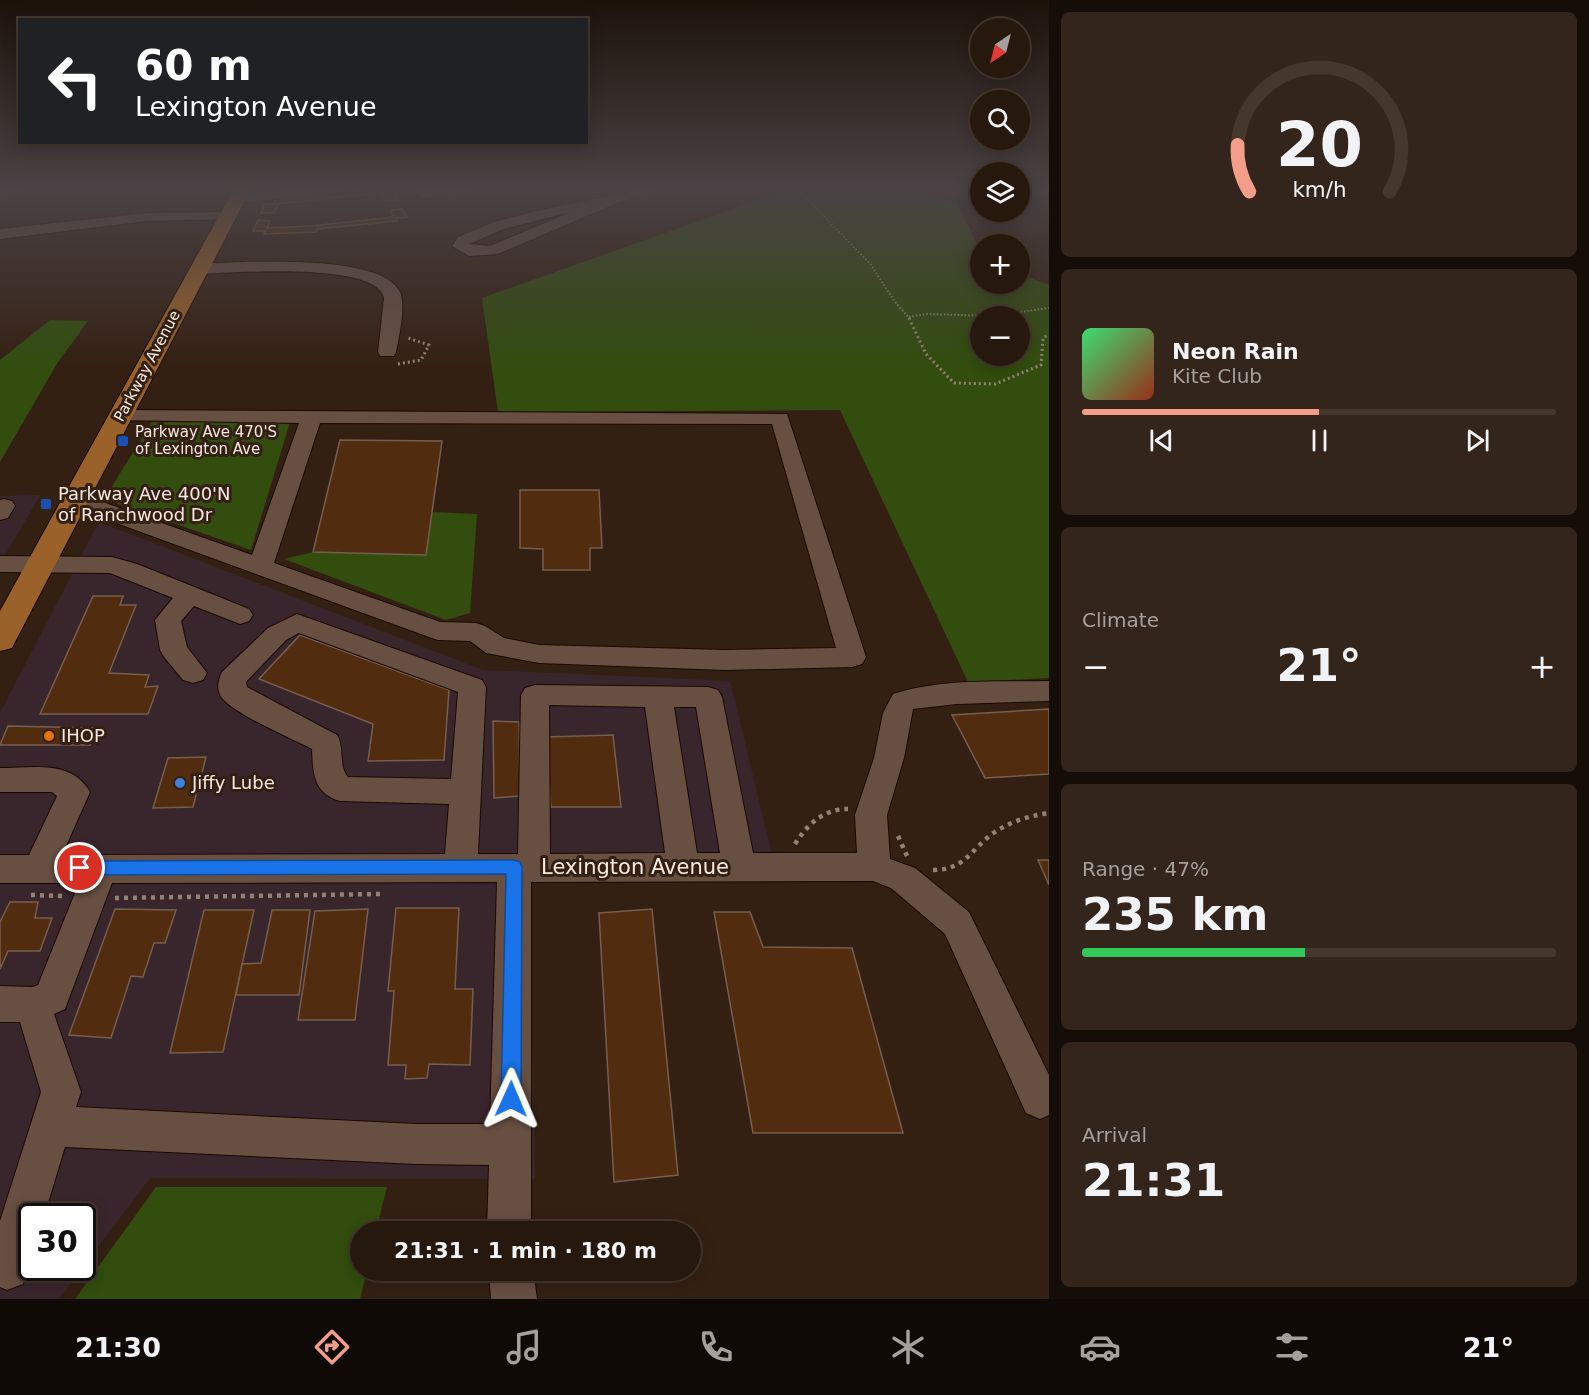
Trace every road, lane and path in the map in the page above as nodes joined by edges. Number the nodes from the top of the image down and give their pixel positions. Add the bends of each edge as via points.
1 (210, 248) edge
2 (463, 248) edge
3 (500, 248) edge
4 (854, 248) edge
5 (198, 269) junction
6 (1049, 308) edge
7 (909, 317) junction
8 (402, 334) dead end
9 (1049, 334) edge
10 (392, 358) joint
11 (120, 416) junction
12 (312, 416) junction
13 (75, 500) junction
14 (0, 564) edge
15 (40, 565) junction
16 (260, 567) junction
17 (190, 595) junction
18 (240, 615) dead end
19 (0, 640) edge
20 (193, 673) dead end
21 (1049, 691) edge
22 (658, 696) junction
23 (0, 780) edge
24 (465, 792) junction
25 (1049, 813) edge
26 (461, 867) junction
27 (524, 867) junction
28 (683, 867) junction
29 (739, 867) junction
30 (874, 867) junction
31 (0, 868) edge
32 (923, 869) dead end
33 (31, 881) junction
34 (96, 882) junction
35 (385, 894) dead end
36 (16, 1005) edge
37 (1040, 1099) dead end
38 (50, 1126) junction
39 (510, 1145) junction
40 (509, 1221) edge
41 (7, 1268) dead end
42 (512, 1281) edge
43 (514, 1299) edge

1 - 5 main road, Parkway Avenue
2 - 3 street via 468,251
4 - 7 path
5 - 10 street via 326,268 378,279 393,297
5 - 11 main road, Parkway Avenue
6 - 7 path via 993,316 919,313
7 - 9 path via 926,354 954,383 995,384 1041,365 1043,338
8 - 10 path via 429,345 421,360
11 - 12 street
11 - 13 main road, Parkway Avenue
12 - 16 street
12 - 16 street via 780,418 852,657 725,660 538,654 496,646 476,632 438,631
13 - 15 main road, Parkway Avenue
13 - 16 street
14 - 15 street
15 - 17 street via 112,565
15 - 19 main road, Parkway Avenue
17 - 18 street
17 - 20 street via 168,620 174,650
21 - 30 street via 903,701 871,814
22 - 27 street via 535,695
22 - 28 street
22 - 29 street via 708,697
23 - 33 street via 59,780 74,792
24 - 24 street via 472,687 297,623 277,634 232,679 233,692 327,743 328,775 340,789
24 - 26 street
25 - 32 path via 1022,816 990,835 966,861 938,870
26 - 27 street, Lexington Avenue
26 - 34 street, Lexington Avenue
27 - 28 street, Lexington Avenue
27 - 39 street
28 - 29 street, Lexington Avenue
29 - 30 street, Lexington Avenue
30 - 37 street via 903,878 957,923
31 - 33 street, Lexington Avenue
33 - 34 street, Lexington Avenue
33 - 34 path
34 - 35 path via 147,899
34 - 36 street via 52,997
36 - 38 street via 61,1092
38 - 39 street
38 - 41 street
39 - 40 street
42 - 43 street

